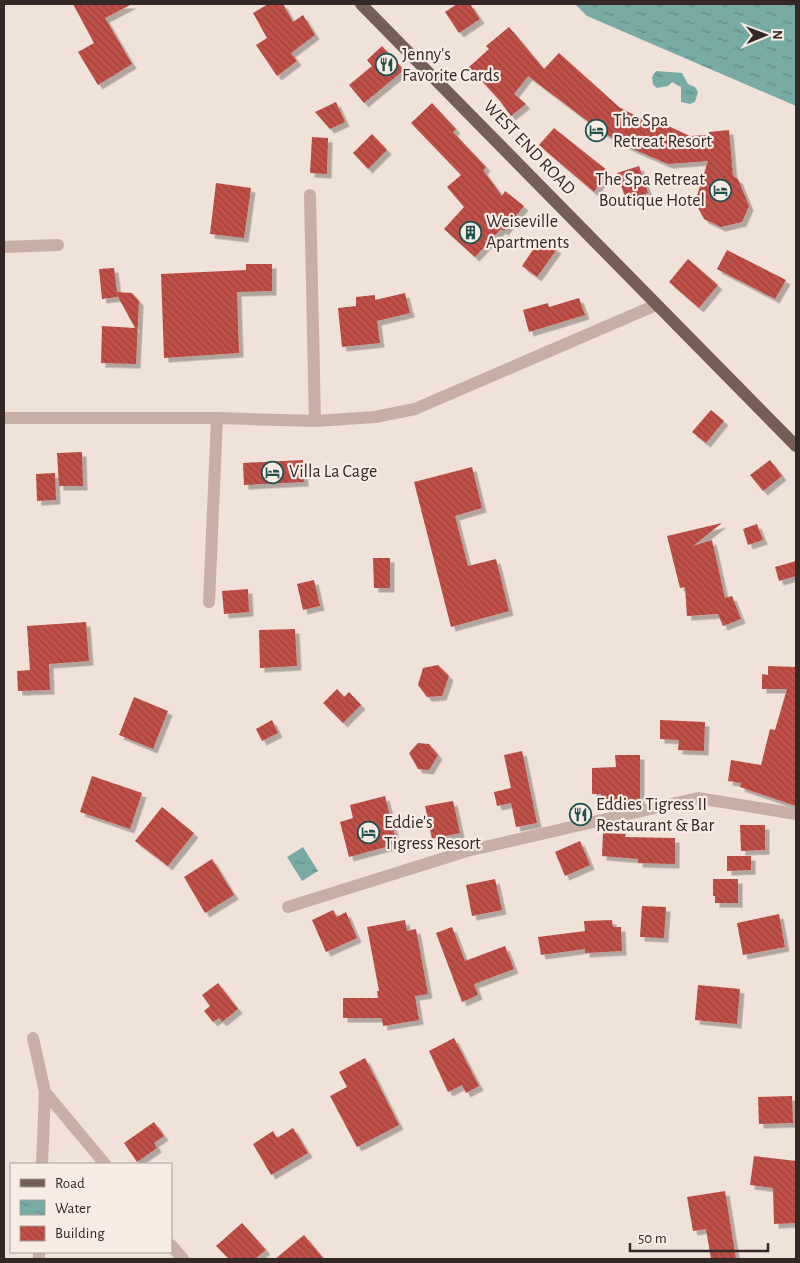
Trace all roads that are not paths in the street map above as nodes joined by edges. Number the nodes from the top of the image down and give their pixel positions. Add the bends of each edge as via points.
1 (361, 4) edge
2 (310, 195) dead end
3 (58, 245) dead end
4 (4, 247) edge
5 (656, 305) junction
6 (4, 418) edge
7 (217, 418) junction
8 (315, 421) junction
9 (796, 446) edge
10 (208, 602) dead end
11 (796, 814) edge
12 (288, 907) dead end
13 (33, 1038) dead end
14 (45, 1092) junction
15 (42, 1163) edge
16 (104, 1163) edge
17 (172, 1246) edge
18 (183, 1259) edge

1 - 5 main road, WEST END ROAD
2 - 8 street
3 - 4 street
5 - 8 street via 415,410
5 - 9 main road, WEST END ROAD
6 - 7 street
7 - 8 street
7 - 10 street
11 - 12 street via 698,798 467,851
13 - 14 street
14 - 15 street
14 - 16 street
17 - 18 street

